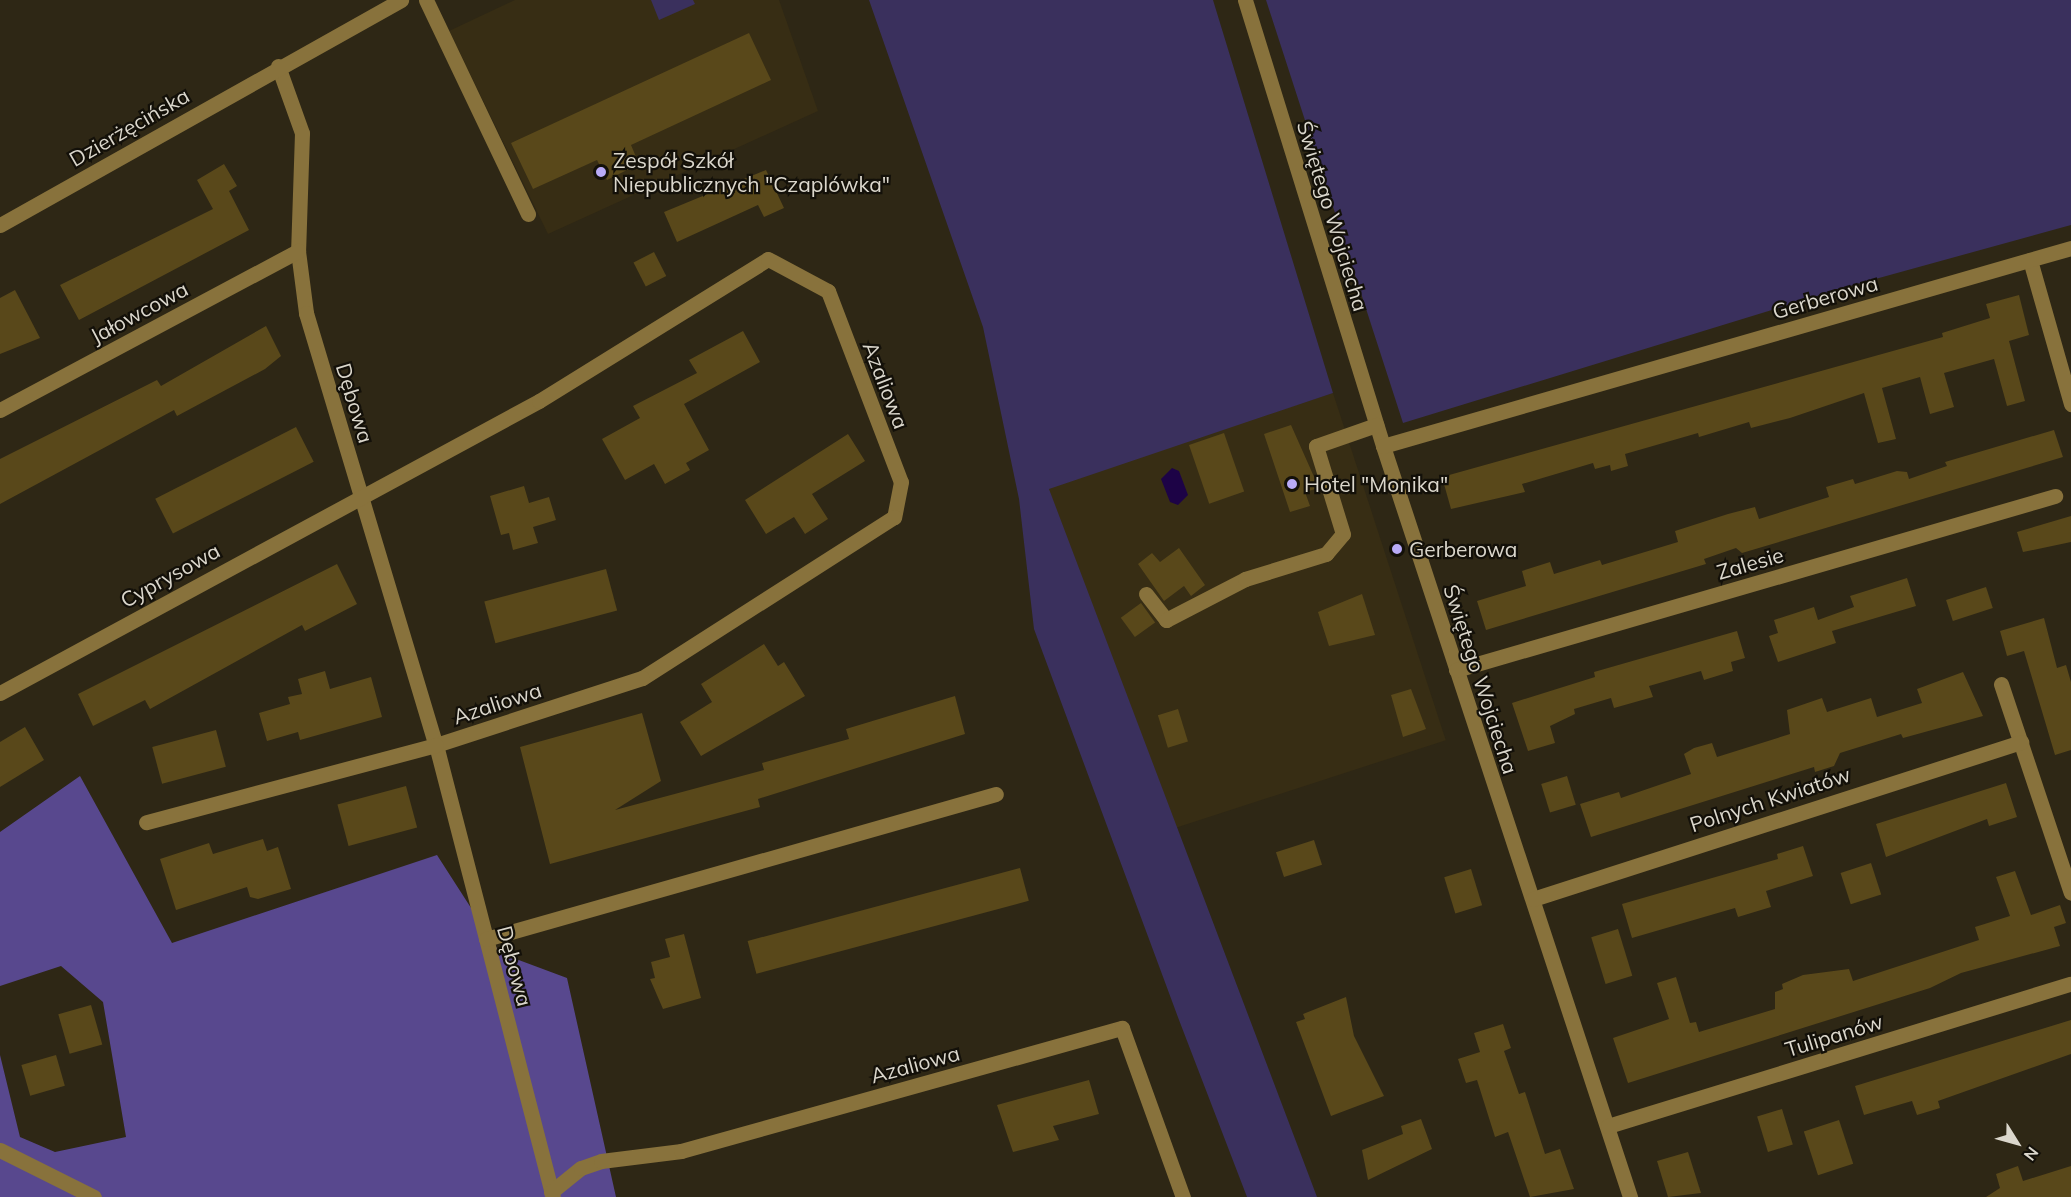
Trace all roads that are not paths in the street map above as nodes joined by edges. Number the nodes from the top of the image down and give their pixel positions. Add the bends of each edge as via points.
1 (400, 0) edge
2 (426, 0) edge
3 (1245, 0) edge
4 (278, 66) junction
5 (528, 214) dead end
6 (0, 225) edge
7 (2071, 248) edge
8 (298, 251) junction
9 (2030, 260) junction
10 (2071, 404) edge
11 (0, 410) edge
12 (1376, 425) junction
13 (1383, 446) junction
14 (360, 495) junction
15 (2055, 496) dead end
16 (1146, 594) dead end
17 (1456, 670) junction
18 (2001, 684) dead end
19 (0, 693) edge
20 (2021, 742) junction
21 (436, 745) junction
22 (996, 794) dead end
23 (146, 822) dead end
24 (2071, 893) edge
25 (1533, 899) junction
26 (486, 939) junction
27 (2071, 984) edge
28 (1608, 1126) junction
29 (0, 1150) edge
30 (552, 1194) edge
31 (94, 1197) edge
32 (1183, 1197) edge
33 (1630, 1197) edge

1 - 4 street, Dzierżęcińska
2 - 5 street
3 - 12 street, Świętego Wojciecha
4 - 6 street, Dzierżęcińska
4 - 8 street, Dębowa via 302,133
7 - 9 street, Gerberowa
8 - 11 street, Jałowcowa
8 - 14 street, Dębowa via 306,313
9 - 10 street
9 - 13 street, Gerberowa
12 - 13 street, Świętego Wojciecha
12 - 16 street via 1316,446 1343,534 1326,554 1245,579 1166,620
13 - 17 street, Świętego Wojciecha
14 - 19 street, Cyprysowa
14 - 21 street, Dębowa
14 - 21 street, Azaliowa via 539,401 768,259 828,291 900,482 894,517 642,678
15 - 17 street, Zalesie
17 - 25 street, Świętego Wojciecha
18 - 20 street
20 - 24 street
20 - 25 street, Polnych Kwiatów
21 - 23 street
21 - 26 street, Dębowa
22 - 26 street
25 - 28 street, Świętego Wojciecha
26 - 30 street, Dębowa
27 - 28 street, Tulipanów
28 - 33 street, Świętego Wojciecha
29 - 31 street
30 - 32 street, Azaliowa via 580,1168 601,1161 681,1150 1122,1028

